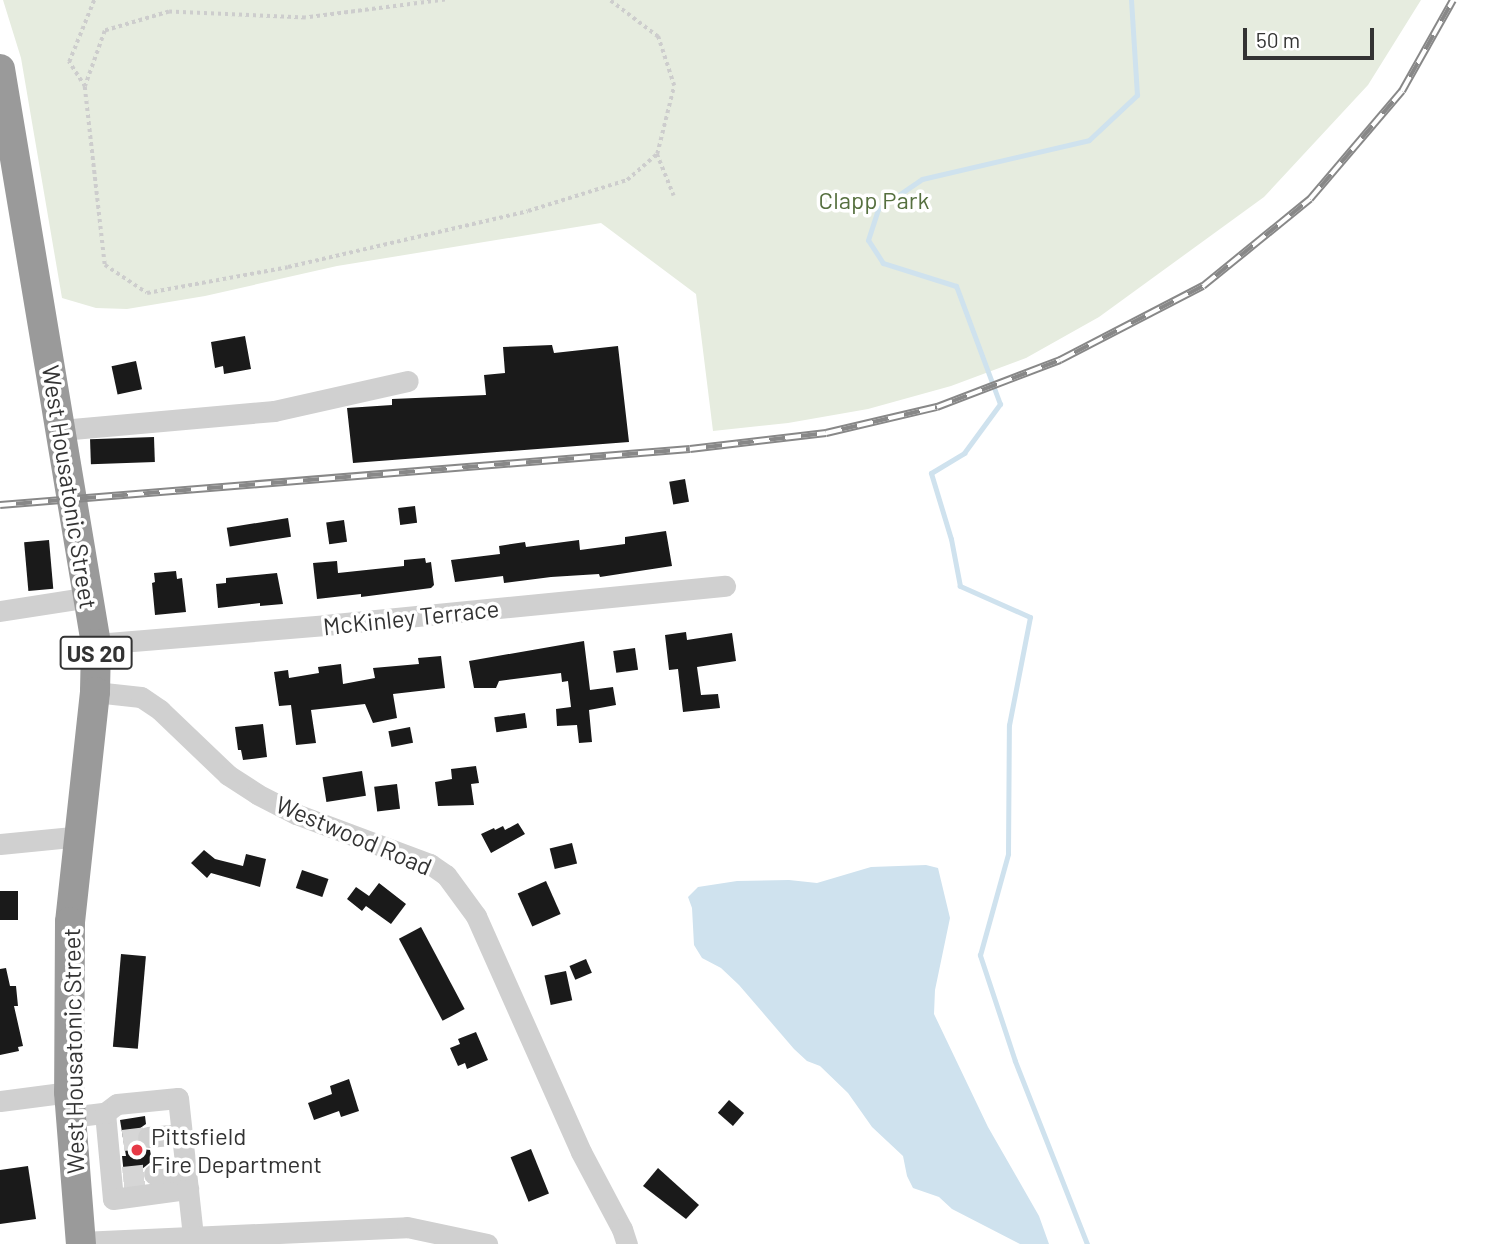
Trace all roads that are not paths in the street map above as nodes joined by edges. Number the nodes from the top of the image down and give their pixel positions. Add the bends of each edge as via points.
1 (0, 69) edge
2 (7, 151) edge
3 (408, 382) dead end
4 (61, 430) junction
5 (725, 586) dead end
6 (89, 597) junction
7 (0, 611) edge
8 (96, 644) junction
9 (95, 692) junction
10 (81, 836) junction
11 (0, 844) edge
12 (0, 1101) edge
13 (70, 1104) junction
14 (105, 1113) junction
15 (182, 1134) junction
16 (148, 1137) tunnel mouth
17 (154, 1174) tunnel mouth
18 (187, 1179) junction
19 (193, 1236) junction
20 (81, 1243) edge
21 (487, 1244) edge
22 (627, 1244) edge

1 - 2 highway, West Housatonic Street / US 20
2 - 4 highway, West Housatonic Street / US 20
3 - 4 street via 274,411
4 - 6 highway, West Housatonic Street / US 20
5 - 8 street, McKinley Terrace
6 - 7 street
6 - 8 highway, West Housatonic Street / US 20
8 - 9 highway, West Housatonic Street / US 20
9 - 10 highway, West Housatonic Street / US 20
9 - 22 street, Westwood Road via 141,697 228,775 257,794 296,814 430,864 446,875 476,916
10 - 11 street
10 - 13 highway, West Housatonic Street / US 20 via 70,922
12 - 13 street
13 - 14 street
13 - 20 highway, West Housatonic Street / US 20
14 - 15 street via 117,1104 178,1098
14 - 18 street via 116,1142 116,1185
15 - 16 street
15 - 18 street
17 - 18 street
18 - 19 street
19 - 20 street
19 - 21 street via 407,1227

